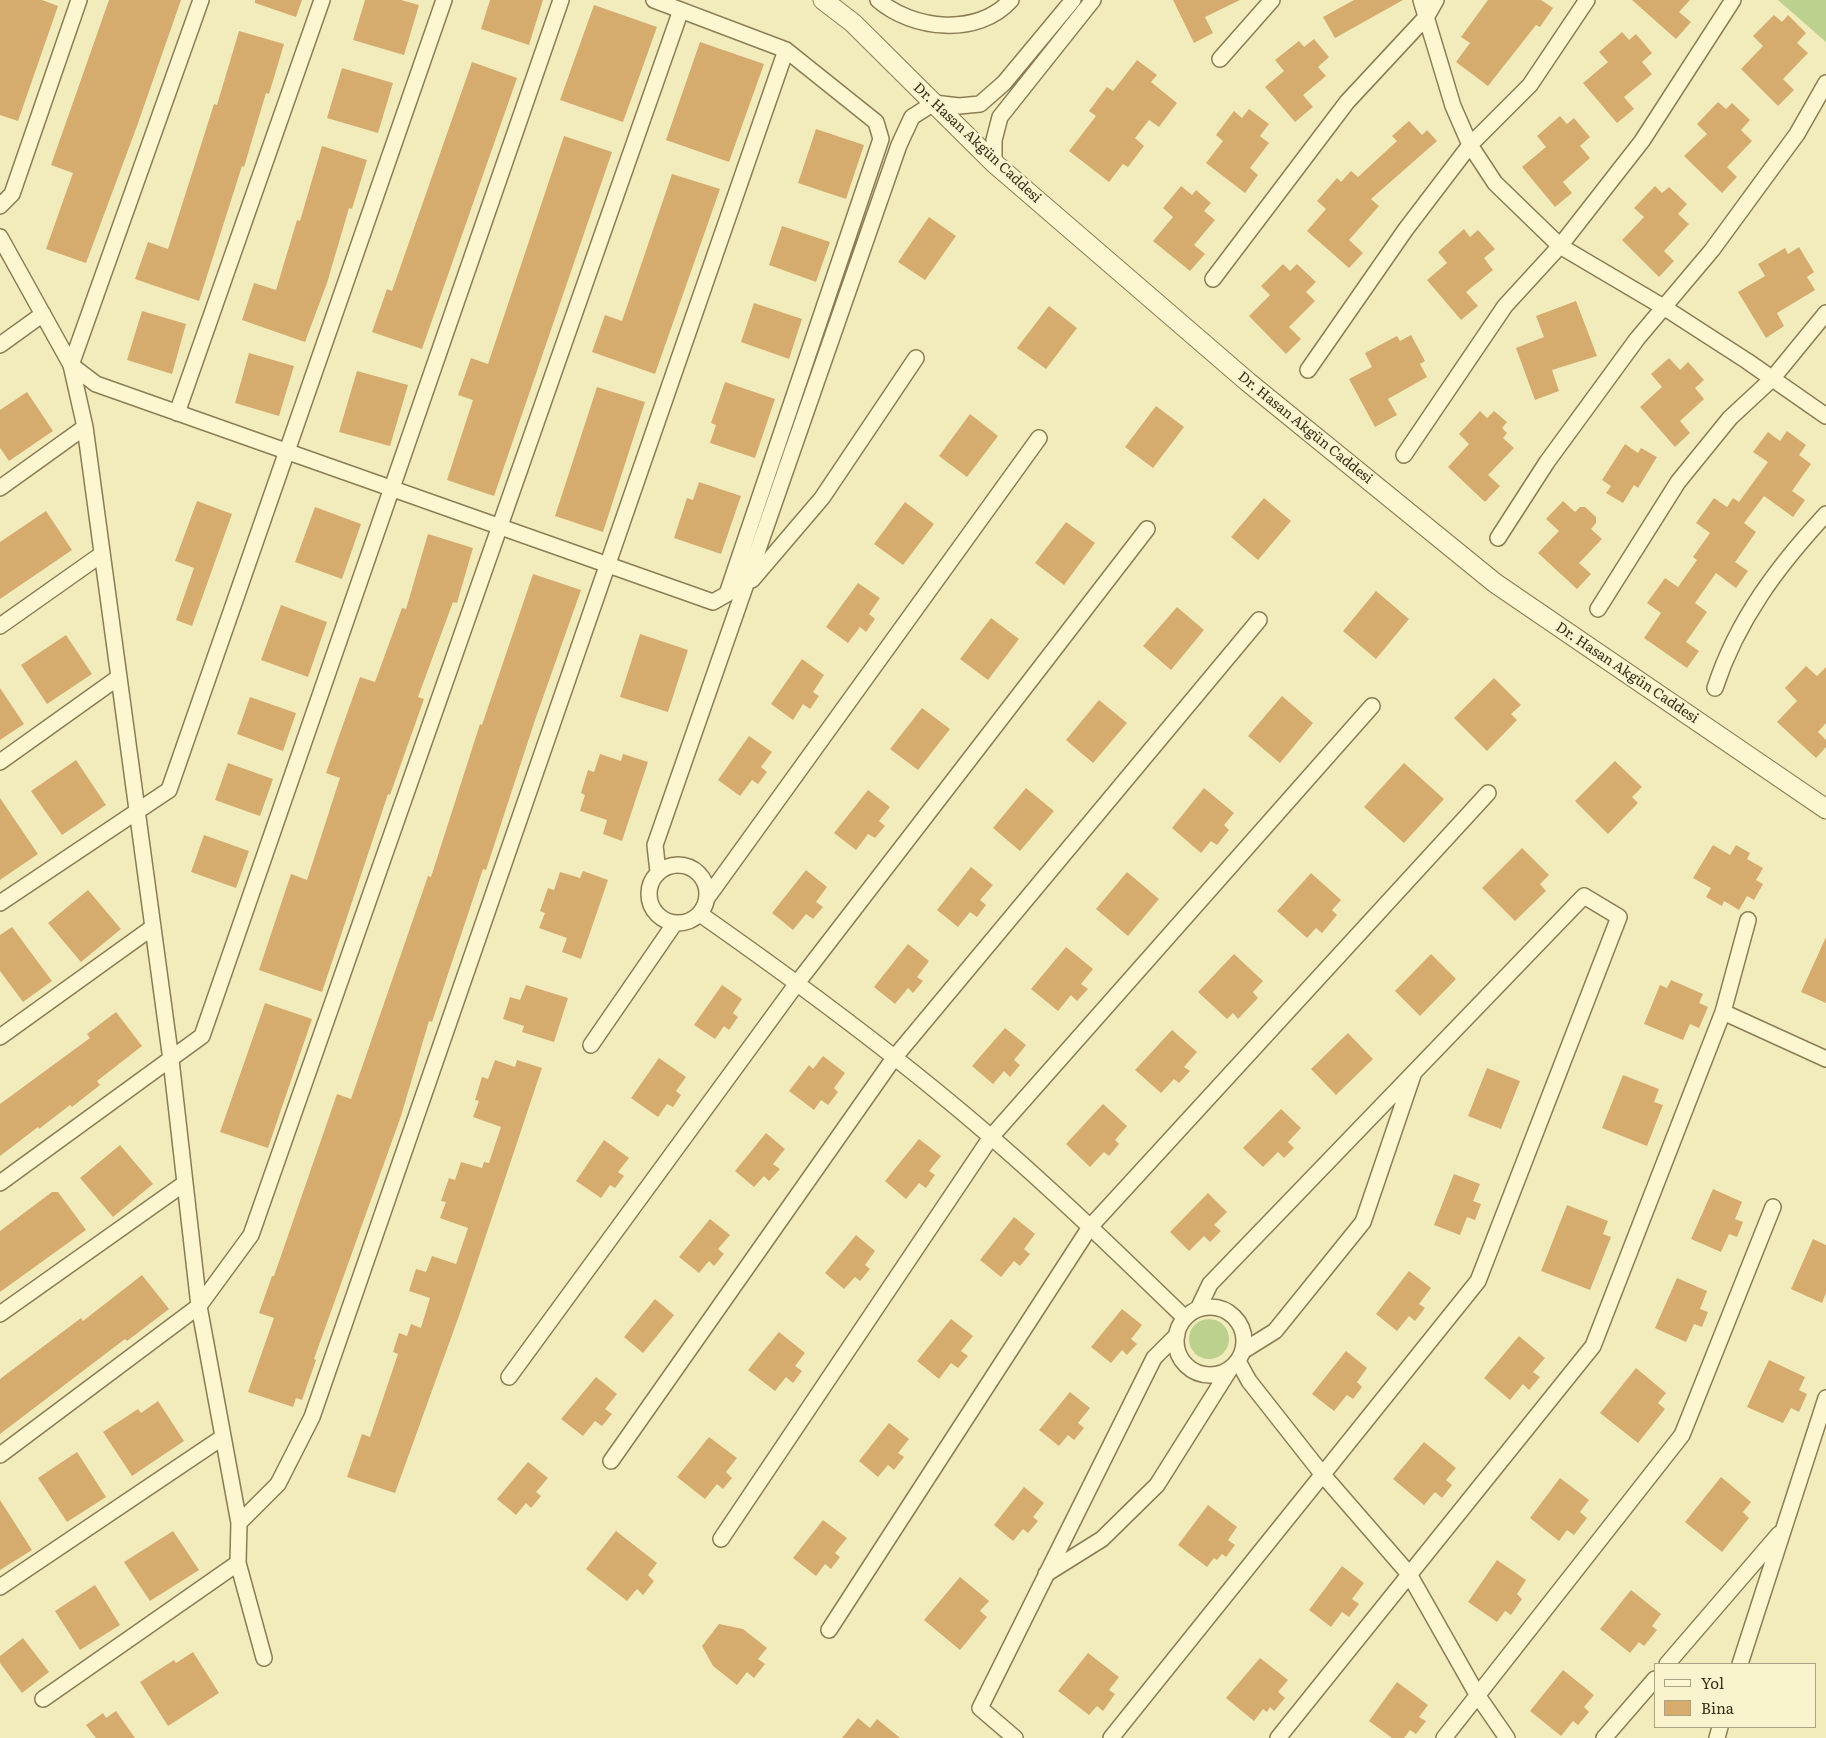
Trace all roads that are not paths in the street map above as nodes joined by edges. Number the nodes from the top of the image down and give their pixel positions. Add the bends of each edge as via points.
1 (79, 0) edge
2 (201, 0) edge
3 (322, 0) edge
4 (444, 0) edge
5 (561, 0) edge
6 (654, 0) edge
7 (822, 0) edge
8 (878, 0) edge
9 (1011, 0) edge
10 (1073, 0) edge
11 (1093, 0) edge
12 (1272, 0) edge
13 (1421, 0) edge
14 (1436, 0) edge
15 (1587, 0) edge
16 (1733, 0) edge
17 (682, 10) junction
18 (1427, 16) junction
19 (786, 50) junction
20 (1220, 59) dead end
21 (1826, 82) edge
22 (934, 103) junction
23 (1470, 145) junction
24 (994, 163) junction
25 (0, 206) edge
26 (0, 237) edge
27 (1560, 246) junction
28 (1213, 279) dead end
29 (1664, 308) junction
30 (1826, 313) edge
31 (42, 314) junction
32 (0, 345) edge
33 (916, 358) dead end
34 (70, 365) junction
35 (1308, 370) dead end
36 (1772, 378) junction
37 (177, 413) junction
38 (1826, 416) edge
39 (85, 427) junction
40 (1039, 438) dead end
41 (286, 451) junction
42 (1404, 455) dead end
43 (0, 488) edge
44 (391, 489) junction
45 (1826, 514) edge
46 (498, 527) junction
47 (1147, 528) dead end
48 (1498, 538) dead end
49 (102, 554) junction
50 (607, 565) junction
51 (746, 587) junction
52 (1598, 609) dead end
53 (1259, 620) dead end
54 (0, 626) edge
55 (119, 677) junction
56 (1715, 688) dead end
57 (1372, 706) dead end
58 (0, 762) edge
59 (1488, 793) dead end
60 (1826, 809) edge
61 (138, 811) junction
62 (658, 872) junction
63 (707, 898) junction
64 (0, 903) edge
65 (700, 914) junction
66 (1748, 920) dead end
67 (675, 923) junction
68 (153, 927) junction
69 (798, 982) junction
70 (1723, 1012) junction
71 (0, 1037) edge
72 (591, 1046) dead end
73 (894, 1058) junction
74 (1826, 1059) edge
75 (171, 1060) junction
76 (1415, 1068) junction
77 (991, 1137) junction
78 (0, 1183) edge
79 (185, 1183) junction
80 (1773, 1207) dead end
81 (1090, 1227) junction
82 (199, 1306) junction
83 (1198, 1309) junction
84 (0, 1314) edge
85 (1185, 1318) junction
86 (1177, 1335) junction
87 (1237, 1361) junction
88 (509, 1377) dead end
89 (1826, 1398) edge
90 (223, 1437) junction
91 (0, 1455) edge
92 (611, 1461) dead end
93 (1323, 1475) junction
94 (239, 1523) junction
95 (1783, 1530) junction
96 (721, 1539) dead end
97 (238, 1563) junction
98 (1046, 1574) junction
99 (1409, 1574) junction
100 (0, 1587) edge
101 (829, 1630) dead end
102 (264, 1658) dead end
103 (1668, 1663) edge
104 (1740, 1663) edge
105 (1654, 1680) edge
106 (1478, 1696) junction
107 (43, 1699) dead end
108 (1015, 1738) edge
109 (1111, 1738) edge
110 (1278, 1738) edge
111 (1444, 1738) edge
112 (1507, 1738) edge
113 (1604, 1738) edge

1 - 25 street via 12,194
2 - 34 street
3 - 37 street
4 - 41 street
5 - 44 street
6 - 17 street
7 - 22 street, Dr. Hasan Akgün Caddesi via 853,23
8 - 9 street via 890,10 916,21 943,26 975,23
10 - 22 street via 1004,82 980,104
11 - 24 street via 1000,117 994,140
12 - 20 street
13 - 18 street
14 - 18 street
15 - 23 street via 1530,85
16 - 27 street via 1642,140
17 - 19 street
17 - 46 street
18 - 23 street via 1453,106
18 - 28 street via 1347,102
19 - 50 street
19 - 50 street via 876,122 881,139 727,594 713,602
21 - 29 street via 1797,134 1712,250
22 - 24 street, Dr. Hasan Akgün Caddesi
22 - 51 street via 912,117 900,144
23 - 27 street via 1495,183
23 - 35 street via 1406,229
24 - 60 street, Dr. Hasan Akgün Caddesi via 1248,382 1495,583
26 - 31 street
27 - 29 street
27 - 42 street via 1505,306
29 - 36 street
29 - 48 street via 1637,339 1546,462
30 - 36 street
31 - 32 street
31 - 34 street
33 - 51 street via 822,498
34 - 37 street via 96,384
34 - 39 street
36 - 38 street
36 - 52 street via 1730,418 1678,482
37 - 41 street
39 - 43 street
39 - 49 street
40 - 63 street
41 - 44 street
41 - 61 street via 169,790
44 - 46 street
44 - 75 street via 202,1036
45 - 56 street via 1789,554 1748,612
46 - 50 street
46 - 82 street via 251,1235
47 - 69 street
49 - 54 street
49 - 55 street
50 - 94 street via 312,1417 278,1484
51 - 62 street via 655,845
53 - 73 street
55 - 58 street
55 - 61 street
57 - 77 street
59 - 81 street
61 - 64 street
61 - 68 street
62 - 63 street via 674,865 692,868 704,880
62 - 67 street via 650,898 658,915
63 - 65 street
65 - 67 street
65 - 69 street
66 - 70 street
67 - 72 street
68 - 71 street
68 - 75 street
69 - 73 street
69 - 88 street
70 - 74 street
70 - 99 street via 1593,1346
73 - 77 street
73 - 92 street
75 - 78 street
75 - 79 street
76 - 83 street via 1210,1284
76 - 87 street via 1363,1222 1275,1331
76 - 93 street via 1584,896 1618,917 1478,1281
77 - 81 street
77 - 96 street
79 - 82 street
79 - 84 street
80 - 106 street via 1682,1435
81 - 85 street
81 - 101 street
82 - 90 street
82 - 91 street
83 - 85 street
83 - 87 street via 1220,1308 1238,1320 1244,1335
85 - 86 street
86 - 87 street via 1180,1357 1197,1373 1208,1376 1220,1374
86 - 98 street via 1154,1358
87 - 93 street via 1248,1381
87 - 98 street via 1157,1485 1102,1539
89 - 95 street
90 - 94 street
90 - 100 street
93 - 99 street
93 - 109 street
94 - 97 street
95 - 103 street
95 - 104 street
97 - 102 street
97 - 107 street
98 - 108 street via 980,1708
99 - 106 street
99 - 110 street
105 - 113 street
106 - 111 street
106 - 112 street

